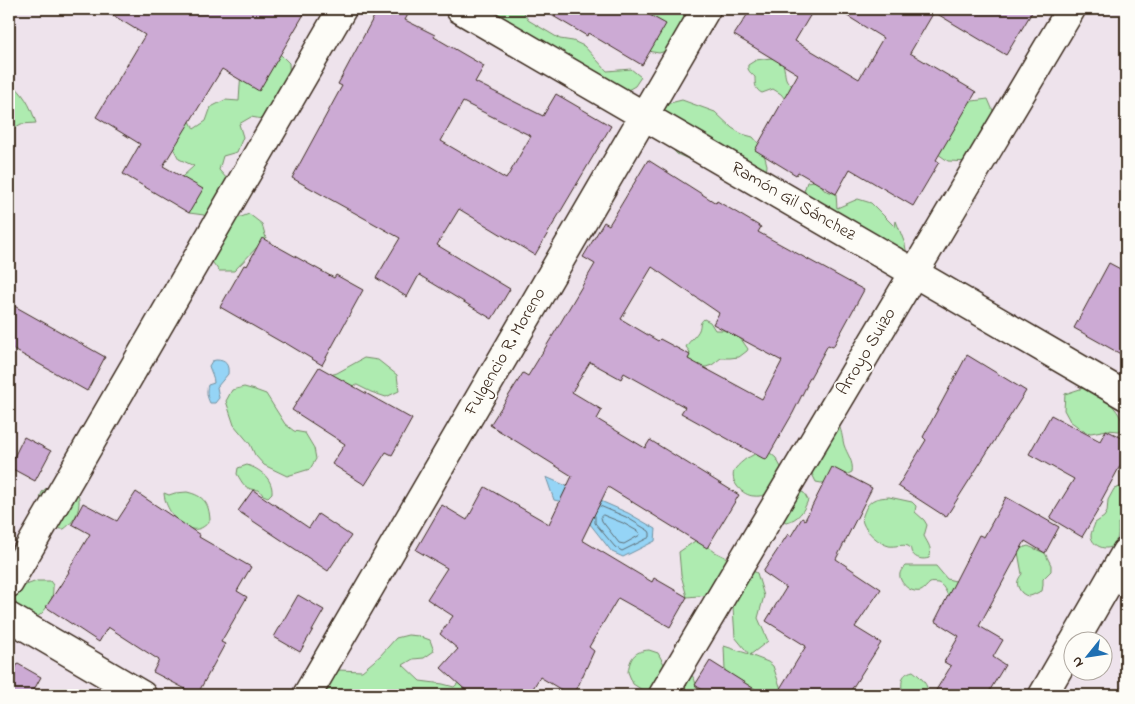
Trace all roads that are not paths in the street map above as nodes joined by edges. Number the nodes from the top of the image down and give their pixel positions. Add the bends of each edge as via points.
1 (342, 9) edge
2 (460, 9) edge
3 (706, 9) edge
4 (1071, 9) edge
5 (644, 115) junction
6 (914, 273) junction
7 (1126, 396) edge
8 (1126, 552) edge
9 (9, 583) edge
10 (9, 617) edge
11 (1080, 632) edge
12 (1062, 662) edge
13 (142, 695) edge
14 (307, 695) edge
15 (663, 695) edge
16 (1043, 695) edge

1 - 9 street
2 - 5 street, Ramón Gil Sánchez
3 - 5 street, Fulgencio R. Moreno
4 - 6 street, Arroyo Suizo
5 - 6 street, Ramón Gil Sánchez
5 - 14 street, Fulgencio R. Moreno
6 - 7 street, Ramón Gil Sánchez
6 - 15 street, Arroyo Suizo
8 - 11 street
10 - 13 street
12 - 16 street

